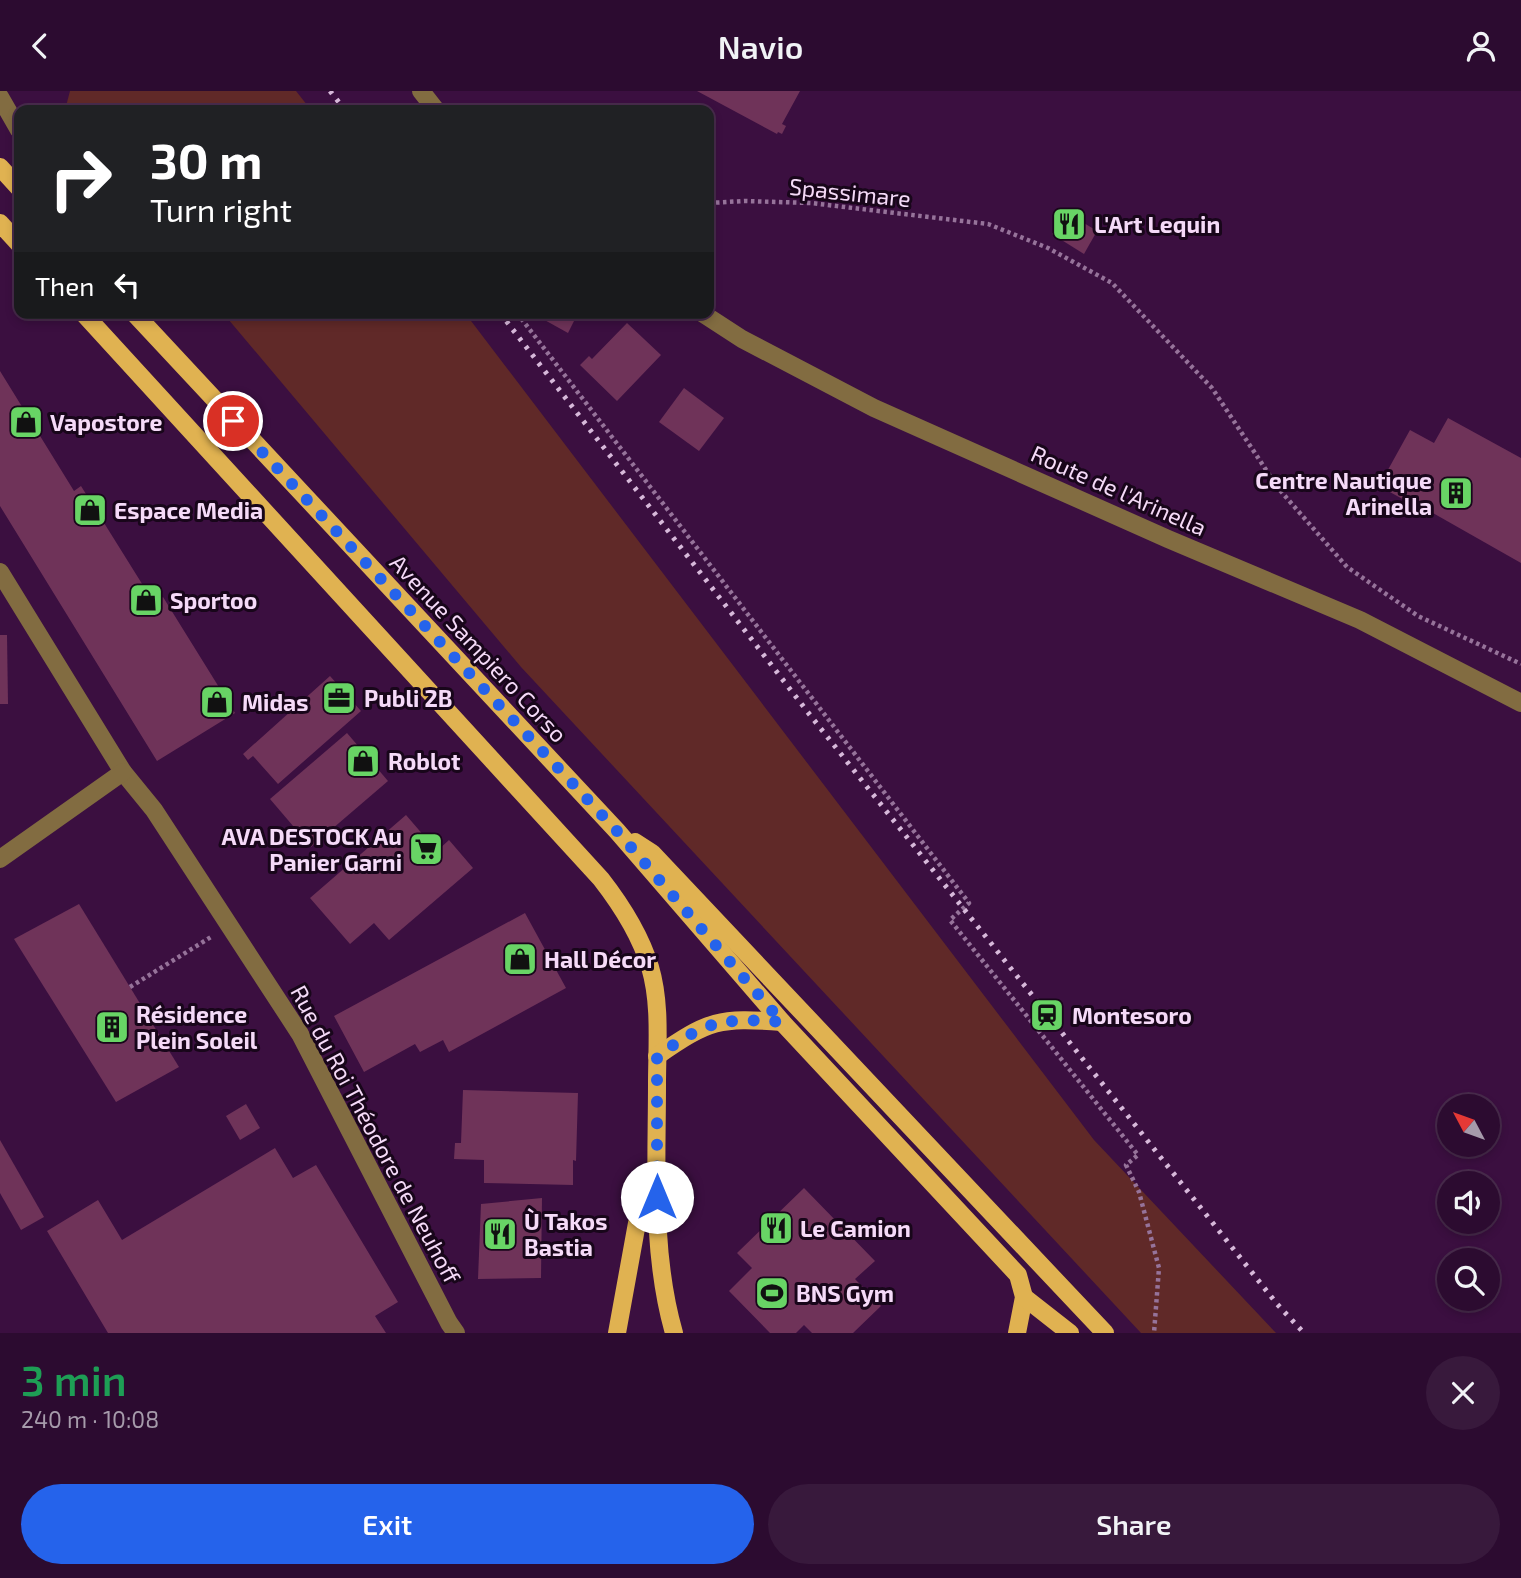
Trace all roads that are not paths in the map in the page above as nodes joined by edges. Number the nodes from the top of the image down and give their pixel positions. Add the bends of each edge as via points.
1 (421, 91) edge
2 (0, 97) edge
3 (432, 105) edge
4 (14, 121) edge
5 (0, 167) edge
6 (14, 182) edge
7 (0, 223) edge
8 (14, 238) edge
9 (88, 319) edge
10 (140, 319) edge
11 (711, 319) edge
12 (0, 572) edge
13 (1521, 703) edge
14 (123, 772) junction
15 (617, 831) junction
16 (0, 859) edge
17 (782, 1022) junction
18 (657, 1056) junction
19 (657, 1197) junction
20 (1024, 1297) junction
21 (456, 1333) edge
22 (617, 1333) edge
23 (674, 1333) edge
24 (1017, 1333) edge
25 (1070, 1333) edge
26 (1105, 1333) edge

1 - 3 street
2 - 4 street
5 - 6 main road
7 - 8 main road
9 - 18 main road via 601,879 623,908 650,969
10 - 15 main road, Avenue Sampiero Corso
11 - 13 street, Route de l'Arinella via 874,408 1360,620
12 - 14 street, Rue du Roi Théodore de Neuhoff
14 - 16 street
14 - 21 street, Rue du Roi Théodore de Neuhoff via 154,810 300,1034
15 - 17 main road, Avenue Sampiero Corso
15 - 26 main road via 652,853
17 - 18 main road via 718,1022 688,1034
17 - 20 main road, Avenue Sampiero Corso via 1018,1275
18 - 19 main road
19 - 22 main road via 637,1223
19 - 23 main road via 661,1280
20 - 24 main road
20 - 25 main road

